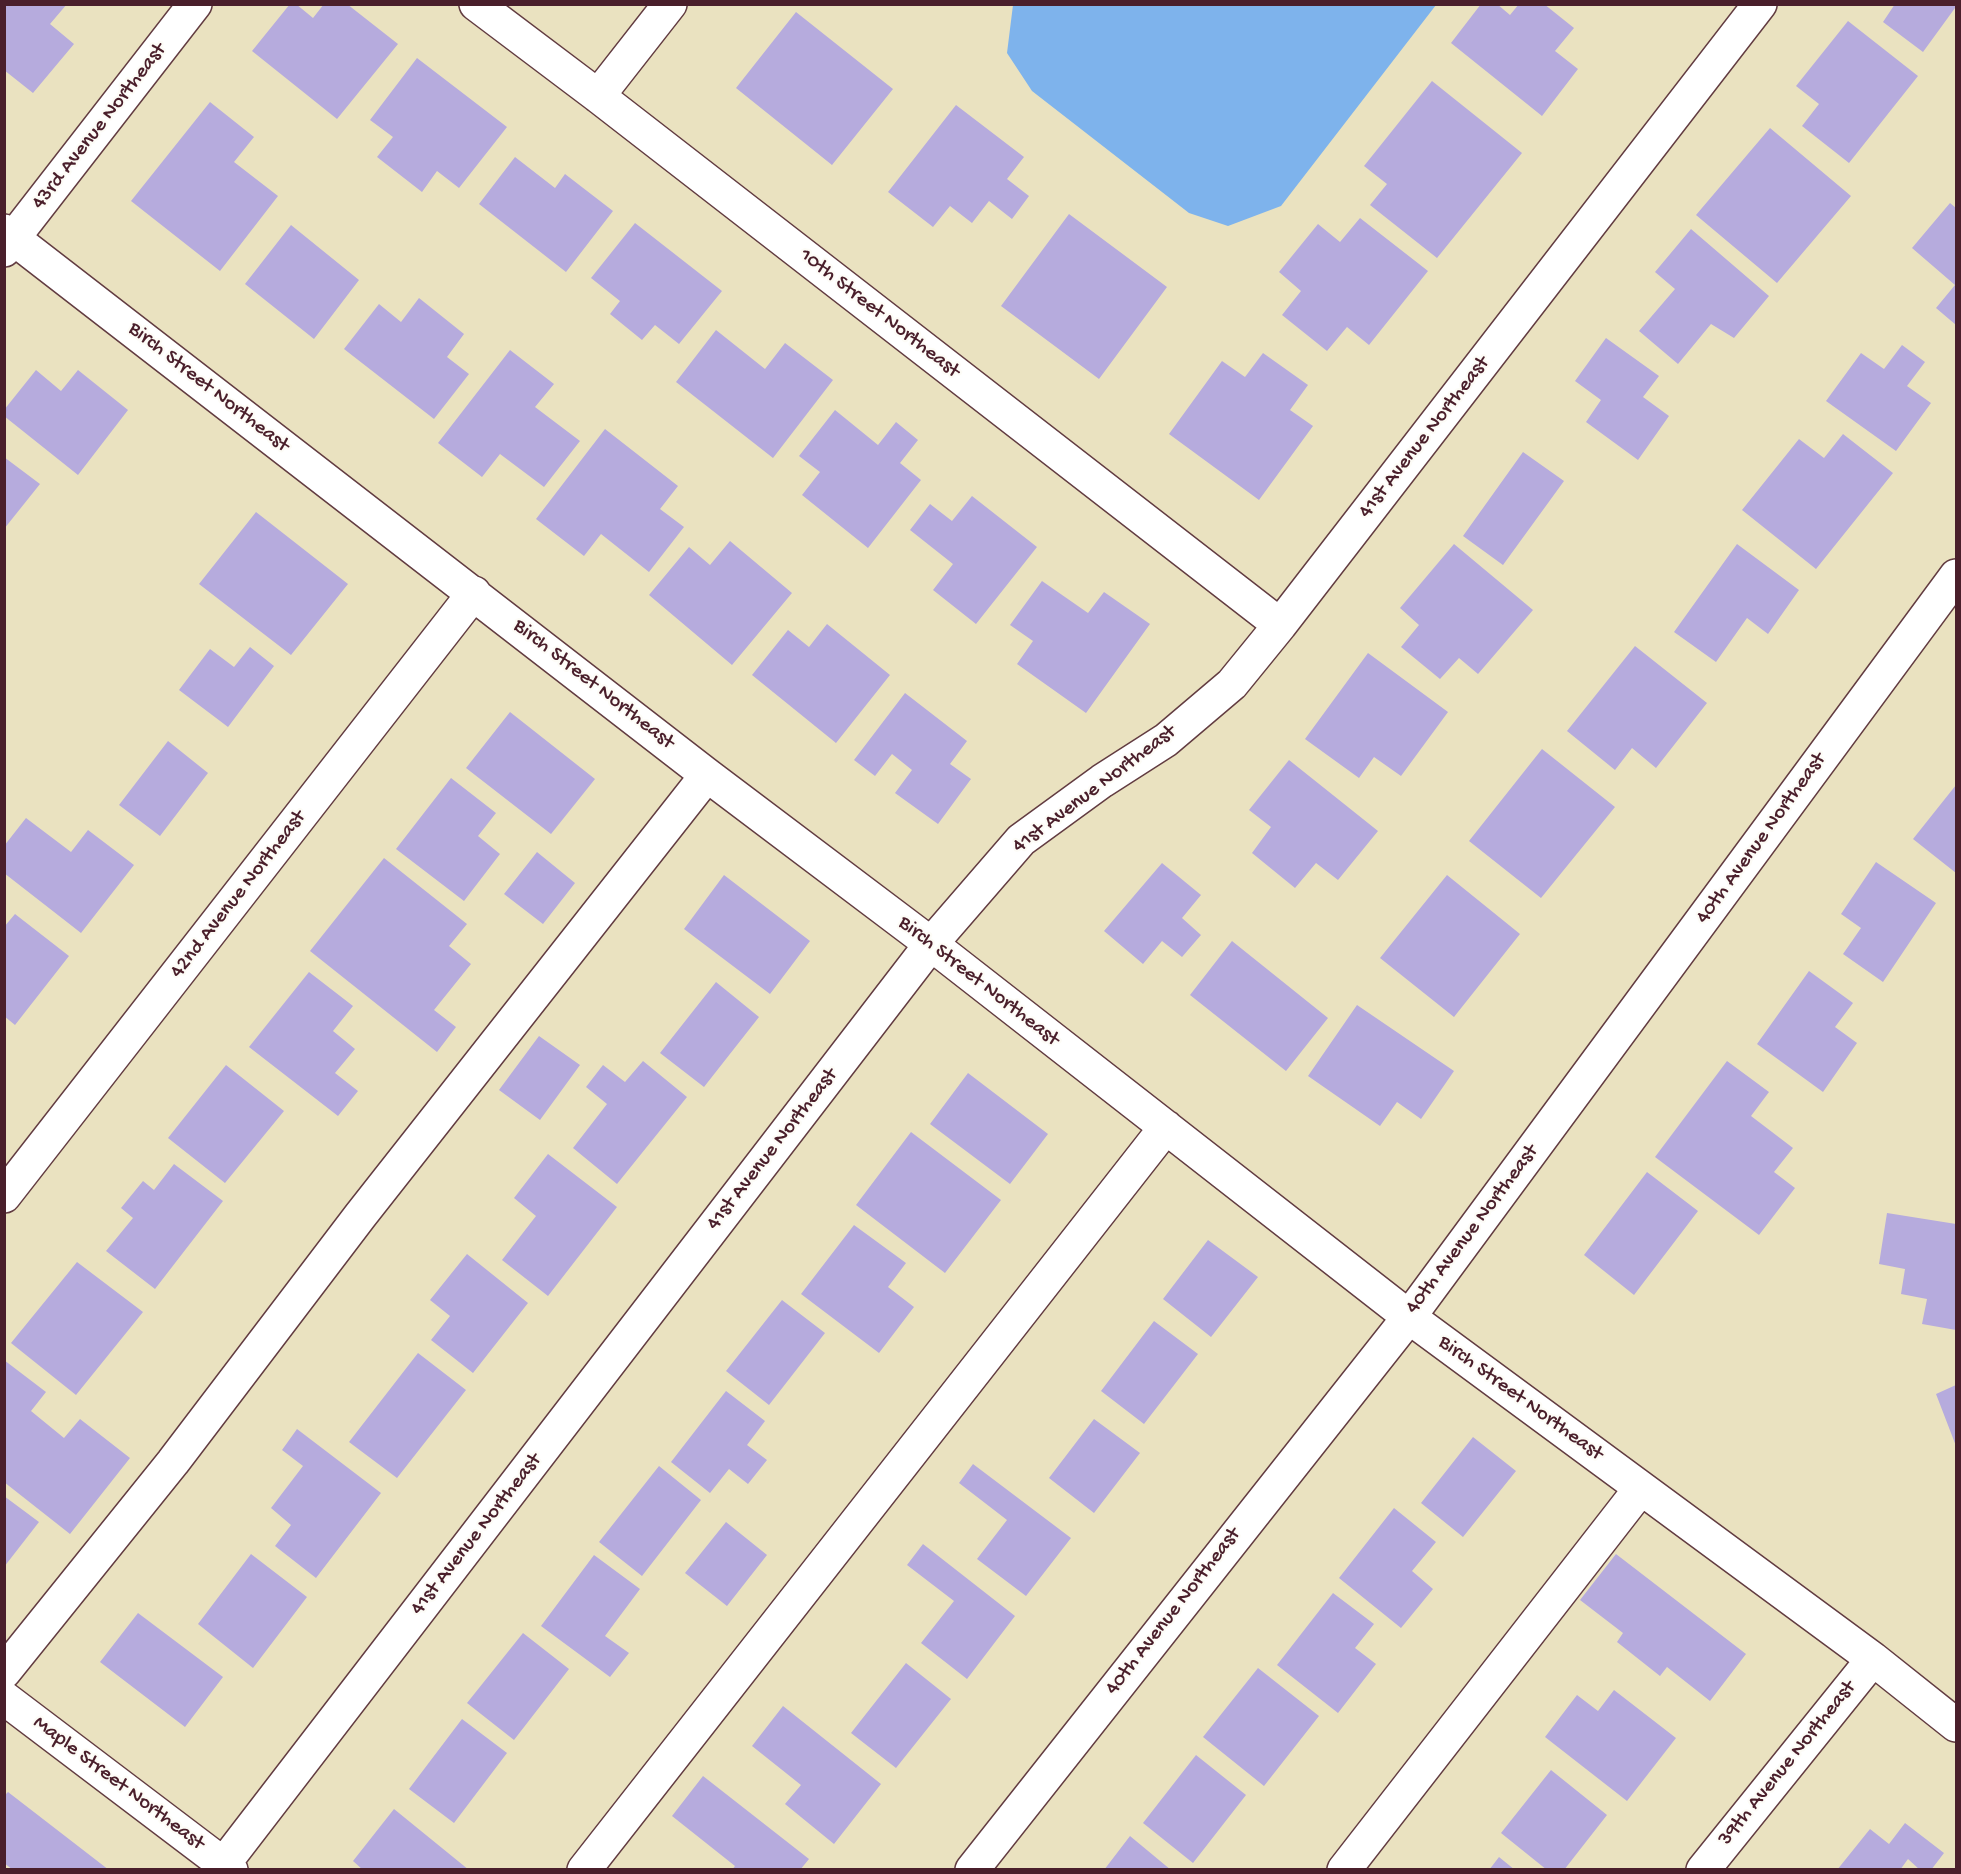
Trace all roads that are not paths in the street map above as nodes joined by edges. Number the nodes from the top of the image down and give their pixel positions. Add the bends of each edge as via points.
1 (195, 4) edge
2 (476, 4) edge
3 (670, 4) edge
4 (1760, 4) edge
5 (598, 96) junction
6 (8, 240) edge
7 (1956, 576) edge
8 (474, 593) junction
9 (1280, 625) junction
10 (707, 775) junction
11 (931, 944) junction
12 (1166, 1127) junction
13 (4, 1196) edge
14 (1409, 1317) junction
15 (1641, 1488) junction
16 (1873, 1659) junction
17 (4, 1672) edge
18 (4, 1698) edge
19 (1956, 1725) edge
20 (224, 1868) edge
21 (584, 1869) edge
22 (972, 1869) edge
23 (1344, 1869) edge
24 (1703, 1869) edge

1 - 6 street, 43rd Avenue Northeast
2 - 5 street, 10th Street Northeast
3 - 5 street
4 - 9 street, 41st Avenue Northeast
5 - 9 street, 10th Street Northeast
6 - 8 street, Birch Street Northeast
7 - 14 street, 40th Avenue Northeast
8 - 10 street, Birch Street Northeast
8 - 13 street, 42nd Avenue Northeast
9 - 11 street, 41st Avenue Northeast via 1232,684 1166,740 1021,840
10 - 11 street, Birch Street Northeast
10 - 17 street via 360,1216 173,1462
11 - 12 street, Birch Street Northeast
11 - 20 street, 41st Avenue Northeast
12 - 14 street, Birch Street Northeast
12 - 21 street
14 - 15 street, Birch Street Northeast
14 - 22 street, 40th Avenue Northeast
15 - 16 street, Birch Street Northeast
15 - 23 street
16 - 19 street, Birch Street Northeast
16 - 24 street, 39th Avenue Northeast
18 - 20 street, Maple Street Northeast

